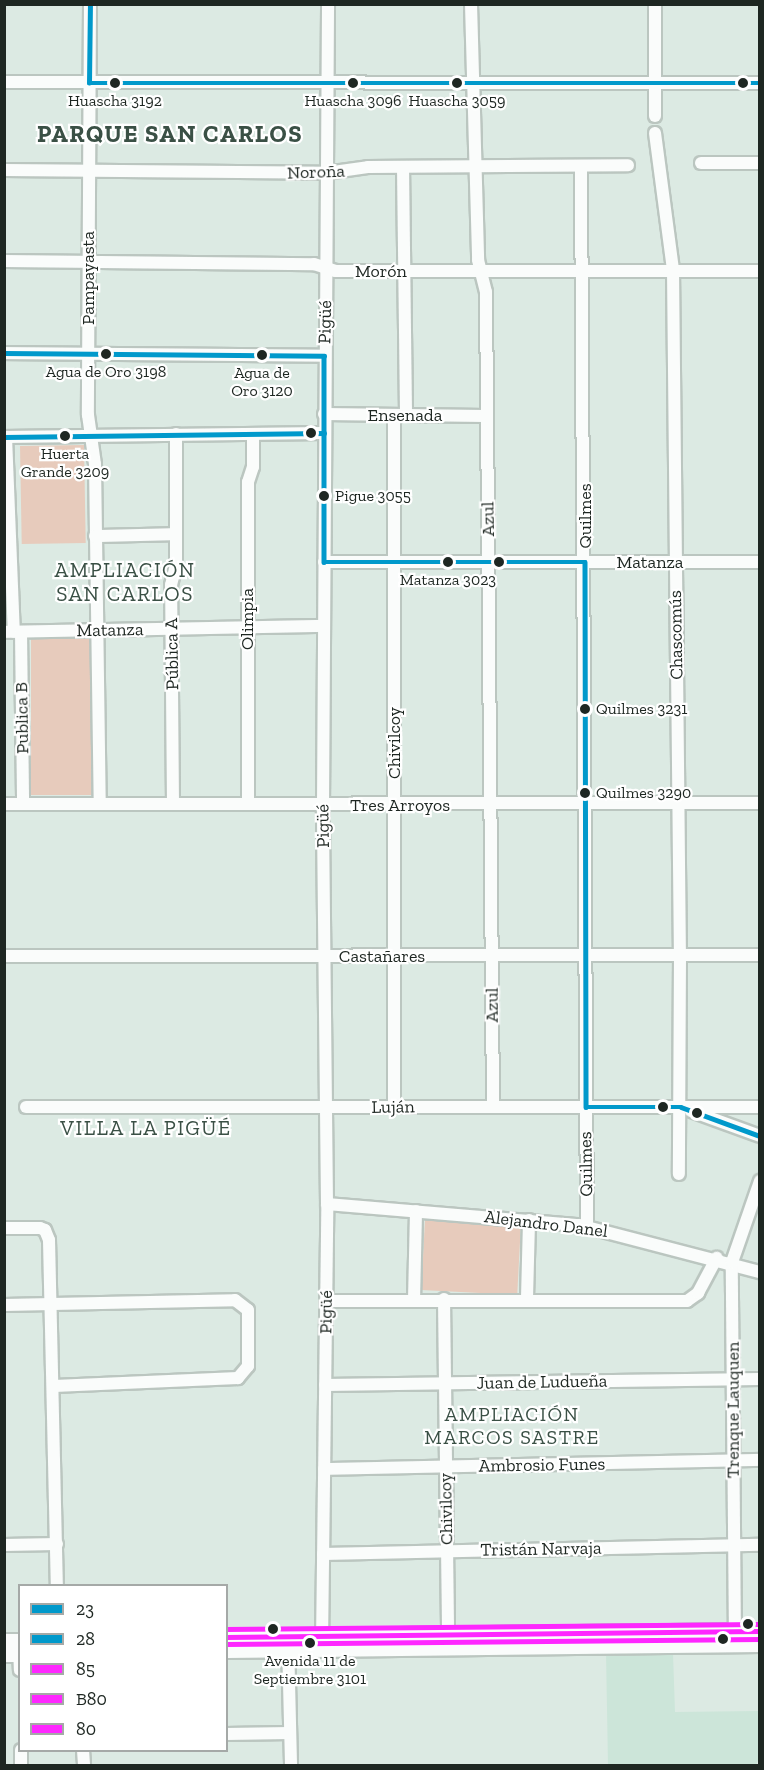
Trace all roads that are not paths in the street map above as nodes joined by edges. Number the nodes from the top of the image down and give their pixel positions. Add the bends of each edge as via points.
1 (90, 4) edge
2 (328, 4) edge
3 (471, 4) edge
4 (655, 4) edge
5 (4, 82) edge
6 (759, 82) edge
7 (89, 83) junction
8 (327, 83) junction
9 (471, 83) junction
10 (655, 83) junction
11 (655, 116) dead end
12 (655, 133) dead end
13 (701, 163) dead end
14 (759, 163) edge
15 (628, 165) dead end
16 (581, 166) junction
17 (403, 167) junction
18 (475, 167) junction
19 (4, 170) edge
20 (88, 171) junction
21 (326, 173) junction
22 (4, 261) edge
23 (87, 261) junction
24 (326, 269) junction
25 (673, 270) junction
26 (480, 271) junction
27 (583, 271) junction
28 (759, 271) edge
29 (403, 272) junction
30 (88, 352) junction
31 (4, 353) edge
32 (324, 356) junction
33 (324, 414) junction
34 (400, 416) junction
35 (485, 416) junction
36 (324, 433) junction
37 (176, 434) junction
38 (253, 434) junction
39 (91, 435) junction
40 (5, 437) edge
41 (175, 534) junction
42 (95, 536) junction
43 (7, 537) edge
44 (324, 562) junction
45 (393, 562) junction
46 (489, 562) junction
47 (585, 562) junction
48 (675, 562) junction
49 (759, 562) edge
50 (323, 626) junction
51 (247, 627) junction
52 (172, 628) junction
53 (97, 630) junction
54 (13, 632) edge
55 (100, 803) junction
56 (173, 803) junction
57 (759, 803) edge
58 (4, 804) edge
59 (23, 804) junction
60 (248, 804) junction
61 (491, 804) junction
62 (587, 804) junction
63 (678, 804) junction
64 (323, 805) junction
65 (394, 805) junction
66 (4, 956) edge
67 (324, 956) junction
68 (394, 956) junction
69 (492, 956) junction
70 (586, 956) junction
71 (680, 956) junction
72 (759, 956) edge
73 (493, 1106) junction
74 (26, 1107) dead end
75 (394, 1107) junction
76 (586, 1107) junction
77 (681, 1107) junction
78 (759, 1107) edge
79 (326, 1108) junction
80 (759, 1136) edge
81 (679, 1174) dead end
82 (759, 1181) edge
83 (327, 1204) junction
84 (416, 1211) junction
85 (529, 1220) junction
86 (587, 1227) junction
87 (4, 1228) edge
88 (717, 1258) junction
89 (732, 1262) junction
90 (759, 1272) edge
91 (528, 1298) junction
92 (444, 1299) junction
93 (414, 1300) junction
94 (326, 1301) junction
95 (52, 1304) junction
96 (4, 1305) edge
97 (733, 1379) junction
98 (759, 1379) edge
99 (445, 1383) junction
100 (325, 1385) junction
101 (54, 1386) junction
102 (759, 1460) edge
103 (733, 1461) junction
104 (446, 1467) junction
105 (324, 1469) junction
106 (57, 1544) junction
107 (4, 1545) edge
108 (734, 1545) junction
109 (759, 1545) edge
110 (447, 1552) junction
111 (323, 1554) junction
112 (57, 1584) edge
113 (759, 1631) edge
114 (228, 1637) edge
115 (735, 1638) junction
116 (322, 1641) junction
117 (448, 1641) junction
118 (288, 1642) junction
119 (759, 1644) edge
120 (228, 1650) edge
121 (290, 1733) junction
122 (228, 1734) edge
123 (291, 1766) edge

1 - 7 street, Pampayasta
2 - 8 street, Pigüé
3 - 9 street, Azul
4 - 10 street
5 - 7 street
6 - 10 street
7 - 8 street
7 - 20 street, Pampayasta
8 - 9 street
8 - 21 street, Pigüé
9 - 10 street
9 - 18 street, Azul
10 - 11 street
12 - 25 street, Chascomús
13 - 14 street
15 - 16 street, Noroña
16 - 18 street, Noroña
16 - 27 street, Quilmes
17 - 18 street, Noroña
17 - 21 street, Noroña
17 - 29 street, Chivilcoy
18 - 26 street, Azul
19 - 20 street, Noroña
20 - 21 street, Noroña
20 - 23 street, Pampayasta
21 - 24 street, Pigüé
22 - 23 street, Morón
23 - 24 street, Morón via 314,264
23 - 30 street, Pampayasta
24 - 29 street, Morón
24 - 32 street, Pigüé
25 - 27 street, Morón
25 - 28 street, Morón
25 - 48 street, Chascomús
26 - 27 street, Morón
26 - 29 street, Morón
26 - 35 street, Azul via 486,292
27 - 47 street, Quilmes
29 - 34 street, Chivilcoy
30 - 31 street
30 - 32 street
30 - 39 street, Pampayasta
32 - 33 street, Pigüé
33 - 34 street, Ensenada
33 - 36 street, Pigüé
34 - 35 street, Ensenada
34 - 45 street, Chivilcoy
35 - 46 street, Azul
36 - 38 street
36 - 44 street, Pigüé
37 - 38 street
37 - 39 street
37 - 41 street, Pública A
38 - 51 street, Olimpia via 253,468 248,482
39 - 40 street
39 - 42 street, Pampayasta
40 - 43 street, Publica B
41 - 42 street
41 - 52 street, Pública A
42 - 53 street, Pampayasta
43 - 54 street, Publica B
44 - 45 street, Matanza
44 - 50 street, Pigüé
45 - 46 street, Matanza
45 - 65 street, Chivilcoy
46 - 47 street, Matanza
46 - 61 street, Azul
47 - 48 street, Matanza
47 - 62 street, Quilmes
48 - 49 street, Matanza
48 - 63 street, Chascomús
50 - 51 street, Matanza
50 - 64 street, Pigüé
51 - 52 street, Matanza
51 - 60 street, Olimpia
52 - 53 street, Matanza
52 - 56 street, Pública A
53 - 54 street, Matanza
53 - 55 street, Pampayasta
54 - 59 street, Publica B
55 - 56 street, Tres Arroyos
55 - 59 street, Tres Arroyos
56 - 60 street, Tres Arroyos
57 - 63 street, Tres Arroyos
58 - 59 street, Tres Arroyos
60 - 64 street, Tres Arroyos
61 - 62 street, Tres Arroyos
61 - 65 street, Tres Arroyos
61 - 69 street, Azul
62 - 63 street, Tres Arroyos
62 - 70 street, Quilmes
63 - 71 street, Chascomús
64 - 65 street, Tres Arroyos
64 - 67 street, Pigüé
65 - 68 street, Chivilcoy
66 - 67 street, Castañares
67 - 68 street, Castañares
67 - 79 street, Pigüé
68 - 69 street, Castañares
68 - 75 street, Chivilcoy
69 - 70 street, Castañares
69 - 73 street, Azul
70 - 71 street, Castañares
70 - 76 street, Quilmes
71 - 72 street, Castañares
71 - 77 street, Chascomús
73 - 75 street, Luján
73 - 76 street, Luján
74 - 79 street, Luján
75 - 79 street, Luján
76 - 77 street, Luján
76 - 86 street, Quilmes
77 - 78 street, Luján
77 - 80 street
77 - 81 street, Chascomús
79 - 83 street, Pigüé
82 - 89 street, Trenque Lauquen
83 - 84 street, Alejandro Danel
83 - 94 street, Pigüé
84 - 85 street, Alejandro Danel
84 - 93 street
85 - 86 street, Alejandro Danel
85 - 91 street
86 - 88 street, Alejandro Danel
87 - 95 street via 40,1228 48,1234
88 - 89 street, Alejandro Danel
88 - 91 street via 698,1293 687,1301
89 - 90 street, Alejandro Danel
89 - 97 street, Trenque Lauquen
91 - 92 street
92 - 93 street
92 - 99 street, Chivilcoy
93 - 94 street
94 - 100 street, Pigüé
95 - 96 street
95 - 101 street
95 - 101 street via 236,1300 248,1310 248,1366 238,1378
97 - 98 street, Juan de Ludueña
97 - 99 street, Juan de Ludueña
97 - 103 street, Trenque Lauquen
99 - 100 street, Juan de Ludueña
99 - 104 street, Chivilcoy
100 - 105 street, Pigüé
101 - 106 street
102 - 103 street, Ambrosio Funes
103 - 104 street, Ambrosio Funes
103 - 108 street, Trenque Lauquen
104 - 105 street, Ambrosio Funes
104 - 110 street, Chivilcoy
105 - 111 street, Pigüé
106 - 107 street
106 - 112 street
108 - 109 street, Tristán Narvaja
108 - 110 street, Tristán Narvaja
108 - 115 street, Trenque Lauquen
110 - 111 street, Tristán Narvaja
110 - 117 street, Chivilcoy
111 - 116 street, Pigüé
113 - 115 main road
114 - 118 main road
115 - 117 main road
115 - 119 main road
116 - 117 main road
116 - 118 main road
118 - 120 main road
118 - 121 street
121 - 122 street
121 - 123 street

